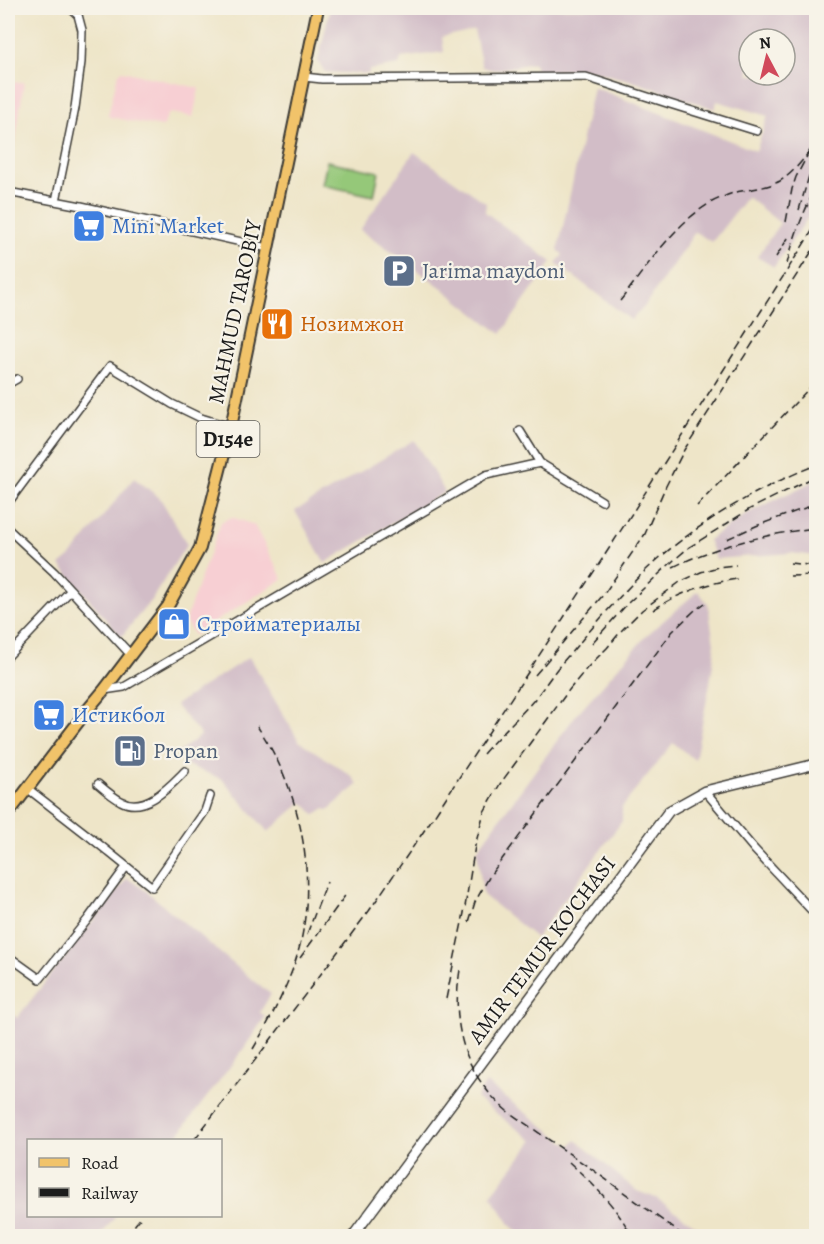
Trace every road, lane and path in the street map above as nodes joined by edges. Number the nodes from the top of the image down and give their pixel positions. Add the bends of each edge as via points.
1 (70, 8) edge
2 (318, 8) edge
3 (304, 77) junction
4 (757, 131) dead end
5 (8, 192) edge
6 (56, 201) junction
7 (268, 248) junction
8 (17, 379) dead end
9 (8, 384) edge
10 (231, 427) junction
11 (520, 432) dead end
12 (540, 463) junction
13 (602, 501) dead end
14 (8, 503) edge
15 (8, 529) edge
16 (71, 590) junction
17 (131, 655) junction
18 (8, 656) edge
19 (104, 690) junction
20 (816, 764) edge
21 (185, 771) dead end
22 (98, 784) dead end
23 (27, 789) junction
24 (705, 791) junction
25 (210, 796) dead end
26 (8, 814) edge
27 (126, 867) junction
28 (816, 915) edge
29 (8, 956) edge
30 (353, 1236) edge

1 - 6 street via 78,15 82,30 81,62
2 - 3 main road, MAHMUD TAROBIY / D154e
3 - 4 street via 586,77
3 - 7 main road, MAHMUD TAROBIY / D154e
5 - 6 street
6 - 7 street
7 - 10 main road, MAHMUD TAROBIY / D154e
8 - 9 street
10 - 14 street via 172,404 110,366
10 - 17 main road, MAHMUD TAROBIY / D154e via 200,548 168,606
11 - 12 street
12 - 13 street
12 - 19 street via 486,475 124,687
15 - 16 street
16 - 17 street
16 - 18 street
17 - 19 main road, MAHMUD TAROBIY / D154e
19 - 23 main road, MAHMUD TAROBIY / D154e
20 - 24 street, AMIR TEMUR KO'CHASI
21 - 22 street via 154,799 138,803 122,802
23 - 26 main road, MAHMUD TAROBIY / D154e
23 - 27 street
24 - 28 street
24 - 30 street, AMIR TEMUR KO'CHASI via 669,811
25 - 27 street via 205,811 152,886
27 - 29 street via 40,979

